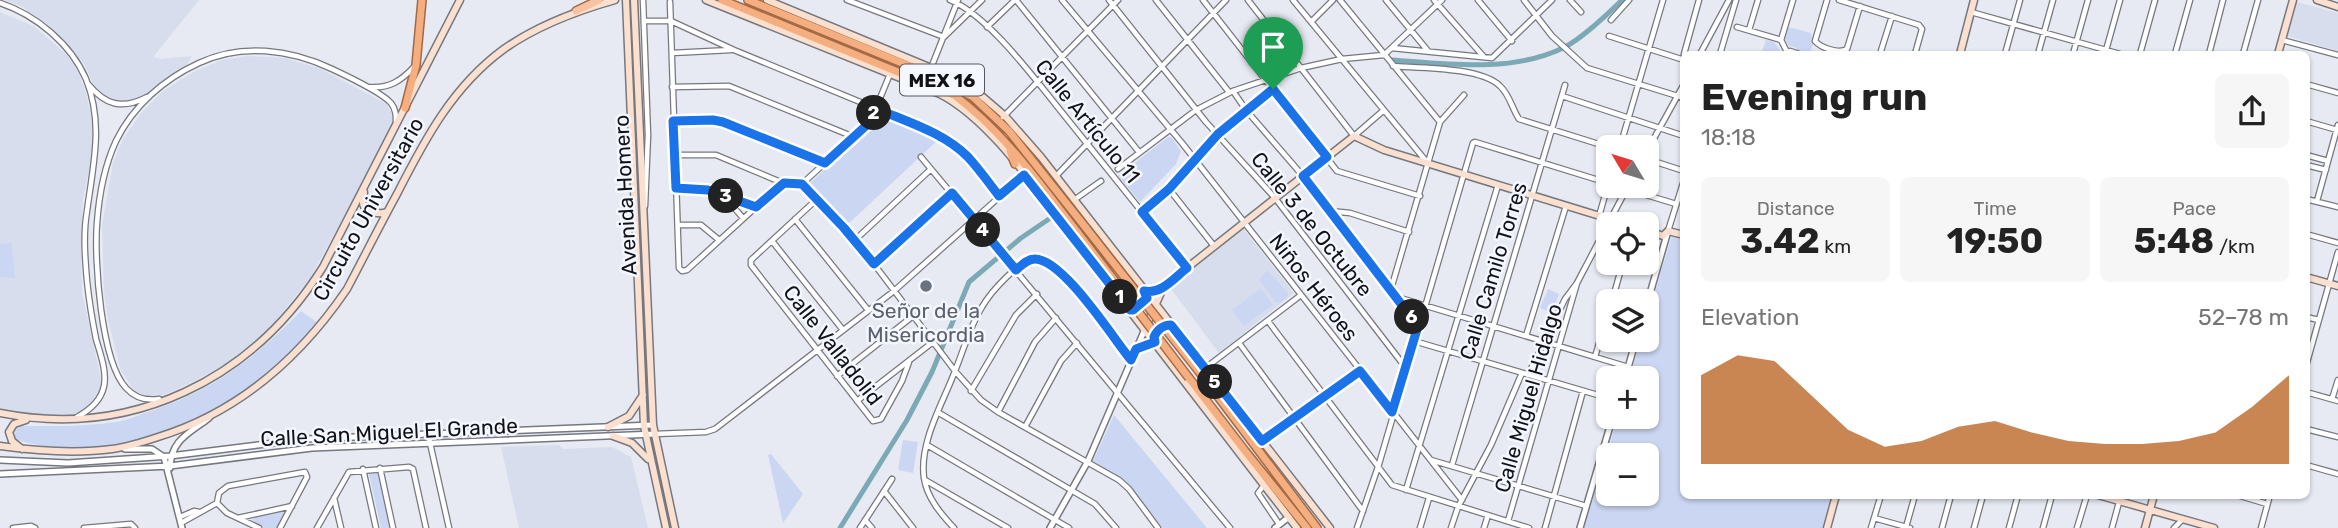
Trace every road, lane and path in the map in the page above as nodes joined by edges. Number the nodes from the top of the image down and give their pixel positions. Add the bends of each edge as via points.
1 (422, 0) edge
2 (460, 0) edge
3 (599, 0) edge
4 (615, 0) edge
5 (626, 0) edge
6 (634, 0) edge
7 (643, 0) edge
8 (706, 0) edge
9 (748, 0) edge
10 (767, 0) edge
11 (847, 0) edge
12 (950, 0) edge
13 (982, 0) edge
14 (1015, 0) edge
15 (1062, 0) edge
16 (1109, 0) edge
17 (1118, 0) edge
18 (1156, 0) edge
19 (1203, 0) edge
20 (1226, 0) edge
21 (1248, 0) edge
22 (1293, 0) edge
23 (1333, 0) edge
24 (1340, 0) edge
25 (1386, 0) edge
26 (1478, 0) edge
27 (1524, 0) edge
28 (1552, 0) edge
29 (1570, 0) edge
30 (1629, 0) edge
31 (1663, 0) edge
32 (1699, 0) edge
33 (1729, 0) edge
34 (1736, 0) edge
35 (1758, 0) edge
36 (1793, 0) edge
37 (1827, 0) edge
38 (1839, 0) edge
39 (1974, 0) edge
40 (2020, 0) edge
41 (2053, 0) edge
42 (2088, 0) edge
43 (2120, 0) edge
44 (2155, 0) edge
45 (2190, 0) edge
46 (2223, 0) edge
47 (2258, 0) edge
48 (2293, 0) edge
49 (2318, 0) edge
50 (958, 1) edge
51 (1438, 1) edge
52 (670, 2) dead end
53 (719, 2) edge
54 (0, 3) edge
55 (1113, 5) junction
56 (1860, 6) junction
57 (2338, 7) edge
58 (576, 11) junction
59 (970, 12) junction
60 (1581, 12) dead end
61 (1971, 12) junction
62 (1214, 13) junction
63 (1536, 16) junction
64 (1892, 16) junction
65 (1611, 20) dead end
66 (645, 21) junction
67 (671, 21) junction
68 (1311, 22) junction
69 (2013, 24) junction
70 (987, 27) junction
71 (1737, 27) dead end
72 (1411, 30) junction
73 (1749, 30) junction
74 (1088, 31) junction
75 (799, 32) junction
76 (787, 33) junction
77 (2044, 33) junction
78 (1609, 36) dead end
79 (944, 37) junction
80 (1187, 40) junction
81 (1781, 40) junction
82 (2282, 40) junction
83 (1512, 41) junction
84 (2077, 42) junction
85 (1392, 48) junction
86 (1649, 49) junction
87 (734, 50) junction
88 (1428, 51) junction
89 (1685, 51) edge
90 (1702, 51) edge
91 (1721, 51) edge
92 (1785, 51) edge
93 (1838, 51) edge
94 (1842, 51) edge
95 (1881, 51) edge
96 (1916, 51) edge
97 (1961, 51) edge
98 (2006, 51) edge
99 (2039, 51) edge
100 (2074, 51) edge
101 (2103, 51) edge
102 (2106, 51) edge
103 (2141, 51) edge
104 (2176, 51) edge
105 (2210, 51) edge
106 (2244, 51) edge
107 (2279, 51) edge
108 (672, 53) junction
109 (1384, 55) junction
110 (2338, 55) edge
111 (1680, 56) edge
112 (1062, 58) junction
113 (1485, 58) junction
114 (1342, 60) junction
115 (900, 62) junction
116 (416, 65) junction
117 (928, 66) junction
118 (1162, 66) junction
119 (1393, 66) junction
120 (1301, 68) junction
121 (890, 74) junction
122 (1266, 79) junction
123 (86, 81) junction
124 (1038, 83) junction
125 (1638, 84) junction
126 (1565, 85) dead end
127 (2310, 86) edge
128 (366, 87) junction
129 (672, 87) junction
130 (1273, 89) junction
131 (1680, 91) edge
132 (1137, 92) junction
133 (1231, 92) junction
134 (2338, 93) edge
135 (150, 95) junction
136 (1464, 95) dead end
137 (1562, 96) junction
138 (1677, 96) junction
139 (1680, 97) edge
140 (103, 99) junction
141 (129, 105) junction
142 (94, 108) junction
143 (405, 108) junction
144 (875, 108) junction
145 (1196, 110) junction
146 (1246, 110) junction
147 (1384, 110) junction
148 (133, 116) junction
149 (1002, 118) junction
150 (1112, 118) junction
151 (1628, 118) junction
152 (673, 121) junction
153 (1440, 122) junction
154 (2310, 122) edge
155 (396, 126) junction
156 (2337, 127) edge
157 (1660, 128) junction
158 (1552, 129) junction
159 (1168, 130) junction
160 (1218, 134) junction
161 (1623, 135) edge
162 (1656, 135) edge
163 (1680, 135) edge
164 (854, 137) junction
165 (1351, 138) junction
166 (1006, 141) junction
167 (1087, 143) junction
168 (1596, 143) edge
169 (1139, 152) junction
170 (675, 155) junction
171 (2310, 156) edge
172 (922, 157) dead end
173 (1327, 157) junction
174 (1195, 161) junction
175 (2328, 161) junction
176 (1428, 162) junction
177 (1542, 162) junction
178 (825, 163) junction
179 (1659, 163) edge
180 (1015, 164) junction
181 (2310, 165) edge
182 (931, 169) junction
183 (1118, 169) dead end
184 (1680, 170) edge
185 (2326, 170) junction
186 (1464, 174) junction
187 (1024, 175) junction
188 (1056, 176) junction
189 (1303, 176) junction
190 (1596, 180) edge
191 (1101, 181) dead end
192 (784, 183) junction
193 (802, 184) junction
194 (1498, 185) junction
195 (364, 187) junction
196 (676, 188) junction
197 (1169, 189) junction
198 (1680, 192) edge
199 (952, 193) junction
200 (724, 195) junction
201 (1532, 195) junction
202 (999, 196) junction
203 (1420, 196) junction
204 (1275, 198) junction
205 (1659, 198) edge
206 (816, 200) junction
207 (1073, 200) junction
208 (2310, 200) edge
209 (2317, 201) junction
210 (1676, 204) junction
211 (1566, 205) junction
212 (756, 207) junction
213 (2338, 207) edge
214 (1330, 211) junction
215 (387, 212) junction
216 (1142, 212) junction
217 (644, 213) junction
218 (1596, 215) edge
219 (743, 218) junction
220 (795, 219) junction
221 (974, 219) junction
222 (1244, 223) junction
223 (678, 225) junction
224 (1668, 231) junction
225 (1409, 232) junction
226 (1659, 234) edge
227 (1680, 234) edge
228 (2310, 235) edge
229 (719, 240) junction
230 (772, 241) junction
231 (854, 241) junction
232 (2338, 243) edge
233 (1214, 246) junction
234 (1596, 246) edge
235 (2338, 252) edge
236 (874, 264) junction
237 (1187, 268) junction
238 (1016, 270) junction
239 (2310, 278) edge
240 (1577, 283) junction
241 (2329, 283) junction
242 (2338, 286) edge
243 (1162, 289) junction
244 (1391, 289) junction
245 (1651, 289) edge
246 (894, 291) junction
247 (1146, 293) junction
248 (1037, 294) junction
249 (1301, 295) junction
250 (1396, 296) junction
251 (1155, 305) junction
252 (1425, 305) junction
253 (868, 310) junction
254 (1130, 310) junction
255 (1458, 315) junction
256 (914, 316) junction
257 (1056, 318) junction
258 (2310, 318) edge
259 (2319, 320) junction
260 (1268, 321) junction
261 (1171, 325) junction
262 (1418, 326) junction
263 (1493, 326) junction
264 (1145, 329) junction
265 (843, 330) junction
266 (1526, 336) junction
267 (1154, 341) junction
268 (1414, 341) junction
269 (1543, 341) junction
270 (933, 342) junction
271 (1238, 343) junction
272 (1077, 344) junction
273 (1559, 346) junction
274 (1136, 349) junction
275 (2310, 349) edge
276 (99, 350) junction
277 (817, 350) junction
278 (1448, 351) junction
279 (1596, 352) edge
280 (1595, 357) junction
281 (113, 359) junction
282 (1131, 360) junction
283 (1483, 361) junction
284 (909, 362) junction
285 (1625, 366) edge
286 (1406, 368) junction
287 (955, 371) junction
288 (1202, 371) junction
289 (1360, 371) junction
290 (1525, 374) junction
291 (837, 376) junction
292 (2338, 380) edge
293 (1549, 381) junction
294 (643, 390) junction
295 (971, 391) junction
296 (1583, 391) junction
297 (1117, 392) junction
298 (2310, 393) edge
299 (1596, 395) edge
300 (1327, 396) junction
301 (171, 399) junction
302 (2335, 400) edge
303 (857, 401) junction
304 (998, 412) junction
305 (1392, 412) junction
306 (938, 413) junction
307 (0, 414) edge
308 (214, 414) junction
309 (39, 418) junction
310 (1294, 418) junction
311 (73, 420) junction
312 (1246, 421) joint
313 (653, 425) junction
314 (644, 426) junction
315 (608, 427) junction
316 (1025, 427) junction
317 (1609, 429) edge
318 (2310, 430) edge
319 (428, 434) junction
320 (655, 434) junction
321 (645, 435) junction
322 (612, 436) junction
323 (2338, 437) edge
324 (430, 442) junction
325 (1260, 444) junction
326 (927, 445) junction
327 (1419, 445) junction
328 (0, 446) edge
329 (23, 449) junction
330 (114, 449) junction
331 (1245, 451) junction
332 (167, 456) junction
333 (0, 460) edge
334 (1430, 460) junction
335 (1088, 461) junction
336 (652, 464) junction
337 (1378, 464) junction
338 (1452, 465) junction
339 (2310, 466) edge
340 (168, 468) junction
341 (380, 468) junction
342 (363, 469) junction
343 (2337, 473) edge
344 (0, 474) edge
345 (1477, 474) junction
346 (892, 479) dead end
347 (925, 480) junction
348 (1263, 482) junction
349 (2338, 482) edge
350 (1518, 486) junction
351 (1071, 489) junction
352 (1406, 490) junction
353 (884, 491) junction
354 (1553, 496) junction
355 (334, 497) junction
356 (1429, 498) junction
357 (1835, 499) edge
358 (1880, 499) edge
359 (1914, 499) edge
360 (1950, 499) edge
361 (1982, 499) edge
362 (2017, 499) edge
363 (2051, 499) edge
364 (2086, 499) edge
365 (2120, 499) edge
366 (2122, 499) edge
367 (2153, 499) edge
368 (2250, 499) edge
369 (2269, 499) edge
370 (1462, 500) junction
371 (217, 503) junction
372 (2267, 504) junction
373 (292, 506) junction
374 (1586, 506) junction
375 (1458, 507) junction
376 (2150, 510) junction
377 (1363, 511) junction
378 (1488, 515) junction
379 (1289, 517) junction
380 (238, 518) junction
381 (1055, 518) junction
382 (1874, 518) junction
383 (2183, 519) junction
384 (865, 520) junction
385 (1508, 521) junction
386 (181, 523) edge
387 (1277, 526) edge
388 (1516, 526) edge
389 (13, 528) edge
390 (35, 528) edge
391 (84, 528) edge
392 (135, 528) edge
393 (259, 528) edge
394 (280, 528) edge
395 (317, 528) edge
396 (341, 528) edge
397 (376, 528) edge
398 (393, 528) edge
399 (426, 528) edge
400 (449, 528) edge
401 (666, 528) edge
402 (675, 528) edge
403 (860, 528) edge
404 (872, 528) edge
405 (913, 528) edge
406 (954, 528) edge
407 (1008, 528) edge
408 (1050, 528) edge
409 (1069, 528) edge
410 (1116, 528) edge
411 (1158, 528) edge
412 (1230, 528) edge
413 (1297, 528) edge
414 (1307, 528) edge
415 (1317, 528) edge
416 (1330, 528) edge
417 (1357, 528) edge
418 (1420, 528) edge
419 (1451, 528) edge
420 (1484, 528) edge
421 (1529, 528) edge
422 (1545, 528) edge
423 (1580, 528) edge
424 (1827, 528) edge
425 (1871, 528) edge
426 (1907, 528) edge
427 (1942, 528) edge
428 (1974, 528) edge
429 (2009, 528) edge
430 (2043, 528) edge
431 (2077, 528) edge
432 (2112, 528) edge
433 (2145, 528) edge
434 (2174, 528) edge
435 (2212, 528) edge
436 (2261, 528) edge

1 - 116 highway
2 - 143 main road
3 - 58 main road, Circuito Universitario
4 - 58 main road
5 - 294 main road, Avenida Homero
6 - 217 main road, Avenida Homero
7 - 66 street
8 - 53 main road
9 - 115 highway, MEX 16
10 - 117 main road
11 - 79 street
12 - 50 street, Calle Artículo 11
13 - 59 street
14 - 70 street
14 - 112 street
15 - 74 street, Niños Héroes
16 - 55 street
17 - 55 street
18 - 80 street
19 - 62 street
20 - 62 street
21 - 120 street
22 - 68 street
23 - 68 street
24 - 109 street
25 - 72 street
26 - 83 street
27 - 63 street
28 - 63 street
29 - 60 street
30 - 65 street
31 - 86 street
32 - 89 street
33 - 90 street
34 - 91 street
35 - 73 street
36 - 81 street
37 - 93 street via 1815,41
38 - 56 street
39 - 61 main road
40 - 69 street
41 - 77 street
42 - 84 street
43 - 102 street
44 - 103 street
45 - 104 street
46 - 105 street
47 - 106 street
48 - 82 main road
49 - 57 main road
50 - 59 street, Calle Artículo 11
50 - 79 street
51 - 72 street
51 - 113 street
52 - 67 street
53 - 75 highway, MEX 16
53 - 76 main road
54 - 123 street via 58,38
55 - 74 street
55 - 118 street
56 - 64 street
56 - 94 street
58 - 215 main road, Circuito Universitario via 502,50 468,81 430,132
59 - 70 street, Calle Artículo 11
59 - 79 street
61 - 69 street
61 - 97 main road
62 - 80 street
62 - 122 street
63 - 83 street
63 - 125 street via 1588,69
64 - 95 street
64 - 96 street via 1922,26
66 - 67 street
66 - 217 street via 648,191
67 - 87 street
67 - 108 street
68 - 114 street
69 - 77 street
69 - 98 street
70 - 124 street, Calle Artículo 11
71 - 73 street
72 - 85 street
72 - 88 street
73 - 81 street
74 - 112 street
74 - 132 street, Niños Héroes
75 - 76 highway
75 - 166 highway, MEX 16 via 954,95
76 - 121 main road
77 - 84 street
77 - 99 street
78 - 86 street
79 - 117 street
80 - 118 street
80 - 133 street
81 - 92 street
82 - 107 main road
82 - 110 street
83 - 113 street via 1494,57
84 - 100 street
84 - 101 street
85 - 88 street
85 - 109 street
86 - 111 street
86 - 125 street
87 - 108 street
87 - 144 street
88 - 113 street
108 - 129 street
109 - 114 street
109 - 119 street
112 - 124 street
112 - 150 street
114 - 120 street
114 - 147 street
115 - 117 highway
115 - 149 highway, MEX 16 via 960,88
116 - 128 street via 394,84
116 - 143 highway
117 - 149 main road via 965,83
118 - 132 street
118 - 145 street
119 - 153 street
119 - 158 street via 1490,79 1502,88 1517,116
120 - 122 street
120 - 165 street
121 - 144 street
121 - 180 main road via 960,105
122 - 130 street
122 - 133 street
123 - 140 street
123 - 142 street
124 - 149 street
124 - 167 street, Calle Artículo 11
125 - 138 street
125 - 151 street
126 - 137 street, Calle Camilo Torres
127 - 134 street
128 - 135 street via 306,59 282,52 247,51 204,61 172,77
128 - 155 street via 390,103
129 - 152 street
129 - 164 street via 729,86
130 - 146 street
130 - 173 street
131 - 138 street
132 - 150 street
132 - 159 street, Niños Héroes
133 - 145 street
133 - 146 street
135 - 141 street
135 - 148 street
136 - 153 street
137 - 151 street
137 - 158 street, Calle Camilo Torres
138 - 139 street
138 - 157 street
140 - 141 street
140 - 142 street
141 - 148 street
142 - 276 street via 97,146 85,223 85,255
143 - 155 main road
144 - 164 street via 869,123
144 - 202 street via 952,144
145 - 159 street
145 - 160 street, Calle 3 de Octubre
146 - 160 street
146 - 189 street
147 - 165 street
147 - 176 street
148 - 281 street via 110,156 97,224 99,299
149 - 188 main road
149 - 288 highway, MEX 16, bridge
150 - 167 street
150 - 169 street
151 - 157 street
151 - 161 street
152 - 170 street
152 - 178 street via 723,122
153 - 176 street
154 - 156 street
155 - 195 main road, Circuito Universitario
156 - 175 street
157 - 162 street
157 - 163 street
158 - 168 street
158 - 177 street, Calle Camilo Torres
159 - 169 street
159 - 174 street, Niños Héroes
160 - 174 street
160 - 204 street, Calle 3 de Octubre
164 - 178 street
165 - 173 main road
165 - 176 main road
166 - 180 highway
166 - 331 highway, MEX 16, bridge
167 - 188 street
167 - 216 street, Calle Artículo 11
169 - 183 street
170 - 192 street via 716,155
170 - 196 street
171 - 175 street
172 - 182 street
173 - 189 main road
173 - 203 street via 1340,173
174 - 197 street
174 - 222 street, Niños Héroes
175 - 185 street
176 - 186 main road
176 - 203 street
177 - 186 street via 1475,142
177 - 190 street
177 - 201 street, Calle Camilo Torres
178 - 193 street
179 - 184 street
180 - 187 main road
181 - 185 street
182 - 199 street
182 - 231 street
185 - 209 street
186 - 194 main road
186 - 252 street
187 - 202 street
187 - 254 main road
188 - 207 main road
189 - 204 main road
189 - 214 street
191 - 207 street
192 - 193 street
192 - 212 street
193 - 206 street
194 - 201 main road
194 - 255 street
195 - 215 main road via 363,205 376,213
195 - 301 main road, Circuito Universitario via 318,275 278,327 217,375
196 - 200 street
196 - 223 street
197 - 216 street
197 - 233 street
198 - 210 street
199 - 221 street
199 - 236 street
200 - 212 street
200 - 219 street
201 - 211 main road
201 - 263 street, Calle Camilo Torres
202 - 221 street
203 - 225 street
204 - 222 main road
204 - 286 street, Calle 3 de Octubre
205 - 210 street
206 - 220 street
206 - 231 street
207 - 247 main road
208 - 209 street
209 - 213 street
210 - 224 street
211 - 218 main road
211 - 266 street
212 - 219 street
214 - 225 street
214 - 244 street
215 - 308 main road, Circuito Universitario via 347,289 313,335 275,373
216 - 237 street, Calle Artículo 11
217 - 313 main road, Avenida Homero
219 - 229 street
220 - 230 street
220 - 253 street
221 - 238 street
221 - 246 street
222 - 233 main road
222 - 249 street, Niños Héroes
223 - 229 street via 701,225
223 - 229 street via 682,271
224 - 226 main road
224 - 227 main road
224 - 245 street
225 - 244 street
228 - 232 street
230 - 265 street
230 - 277 street, Calle Valladolid via 750,263
231 - 236 street
233 - 237 main road
234 - 240 street
235 - 241 street
236 - 246 street
237 - 243 main road
238 - 248 street
238 - 282 street via 1028,260 1038,259 1059,271
238 - 287 street via 983,305
239 - 241 main road
240 - 269 street
240 - 273 street, Calle Miguel Hidalgo
241 - 242 main road
241 - 259 street
243 - 247 main road
243 - 251 main road
244 - 250 street
246 - 253 street
246 - 256 street
247 - 251 main road
247 - 254 main road via 1141,305
248 - 257 street
248 - 295 street via 1016,314
249 - 260 street
249 - 289 street, Niños Héroes
250 - 252 street
250 - 262 street
251 - 261 main road
251 - 264 main road
252 - 255 street
252 - 262 street
253 - 265 street
254 - 264 main road
255 - 263 street
255 - 278 street
256 - 270 street
256 - 291 street
257 - 272 street
257 - 304 street via 1035,342
258 - 259 street
259 - 275 street
260 - 271 street
260 - 300 street
261 - 267 main road via 1160,329
261 - 288 main road
262 - 268 street
263 - 266 street
263 - 283 street, Calle Camilo Torres
264 - 267 main road
264 - 274 street
265 - 277 street
266 - 269 street
267 - 274 main road
267 - 348 main road
268 - 278 street
268 - 286 street
269 - 273 street
269 - 290 street
270 - 284 street
270 - 287 street
271 - 288 street
271 - 310 street
272 - 297 street
272 - 316 street via 1061,361
273 - 280 street
273 - 293 street, Calle Miguel Hidalgo
274 - 282 street
276 - 281 street
276 - 311 street via 105,377 102,392 91,408
277 - 291 street, Calle Valladolid
277 - 320 street via 715,429
278 - 283 street
278 - 327 street
279 - 280 street
280 - 285 street
281 - 301 street via 120,380 131,393 145,399
282 - 297 street
283 - 290 street
283 - 338 street, Calle Camilo Torres
284 - 303 street
284 - 303 street, Calle Valladolid via 878,421
286 - 305 street
287 - 295 street
287 - 306 street
288 - 312 main road
288 - 325 highway, MEX 16
289 - 300 street
289 - 305 street, Niños Héroes
290 - 293 street
290 - 345 street
291 - 303 street, Calle Valladolid
292 - 302 street
293 - 296 street
293 - 350 street, Calle Miguel Hidalgo
294 - 314 main road, Avenida Homero
294 - 315 main road via 629,416
295 - 304 street
296 - 299 street
296 - 354 street
297 - 335 street
297 - 412 street
298 - 302 street
300 - 310 street
300 - 337 street
301 - 311 main road, Circuito Universitario via 118,414
304 - 316 street
305 - 327 street, Niños Héroes
305 - 337 street
306 - 326 street
306 - 351 street
307 - 309 main road, Circuito Universitario
308 - 330 main road, Circuito Universitario
308 - 332 street
309 - 311 main road, Circuito Universitario
309 - 329 main road via 16,422 10,429 10,438
310 - 325 street
310 - 377 street
312 - 325 highway
313 - 314 street, Calle San Miguel El Grande
313 - 320 main road, Avenida Homero
314 - 315 street, Calle San Miguel El Grande
314 - 321 main road, Avenida Homero
315 - 319 street, Calle San Miguel El Grande
316 - 335 street
317 - 374 street
318 - 323 street
319 - 324 street
319 - 332 street, Calle San Miguel El Grande via 304,439
320 - 321 street, Calle San Miguel El Grande
320 - 402 main road
321 - 322 street, Calle San Miguel El Grande
321 - 336 main road
322 - 324 street, Calle San Miguel El Grande
322 - 336 main road via 637,447
324 - 340 street, Calle San Miguel El Grande via 301,449
324 - 400 street
325 - 415 highway, MEX 16
325 - 416 main road via 1303,490
326 - 347 street
326 - 381 street
327 - 334 street, Niños Héroes
327 - 352 street
328 - 329 main road, Circuito Universitario
329 - 330 main road, Circuito Universitario
330 - 332 street via 150,449
331 - 348 highway
331 - 414 highway, MEX 16
332 - 333 street, Calle San Miguel El Grande via 57,463
332 - 340 street
334 - 338 street
334 - 370 street, Niños Héroes
335 - 351 street
335 - 411 street via 1124,484
336 - 401 main road
337 - 352 street via 1392,485
337 - 377 street
338 - 345 street
339 - 343 street
340 - 344 street, Calle San Miguel El Grande
340 - 386 street
341 - 342 street
341 - 398 street
341 - 399 street via 412,467
342 - 355 street via 347,473
342 - 397 street
343 - 349 street
345 - 350 street
345 - 370 street
346 - 353 street
347 - 406 street via 938,509
347 - 407 street
348 - 379 main road
348 - 387 street via 1258,492
350 - 354 street
350 - 385 street, Calle Miguel Hidalgo
351 - 381 street
351 - 410 street via 1095,504
352 - 356 street
353 - 384 street
353 - 405 street
354 - 374 street
354 - 422 street
355 - 395 street
355 - 396 street
356 - 375 street
356 - 418 street
357 - 424 main road
358 - 382 street
359 - 426 street
360 - 427 street
361 - 428 street
362 - 429 street
363 - 430 street
364 - 431 street
365 - 432 street
366 - 376 main road
367 - 376 main road
368 - 372 street
369 - 372 street
370 - 375 street
371 - 373 street via 219,493 228,486 305,472 307,477
371 - 380 street
371 - 386 street via 194,511
372 - 436 street
373 - 380 street
373 - 394 street
374 - 423 street
375 - 378 street
375 - 419 street
376 - 383 main road
376 - 433 main road
377 - 417 street
378 - 385 street
378 - 420 street
379 - 387 street
379 - 413 main road
380 - 393 street
381 - 408 street
381 - 409 street
382 - 425 street
382 - 426 street
383 - 434 street
383 - 435 main road
384 - 403 street
384 - 404 street
385 - 388 street
388 - 421 street
389 - 390 street
391 - 392 street via 131,524

